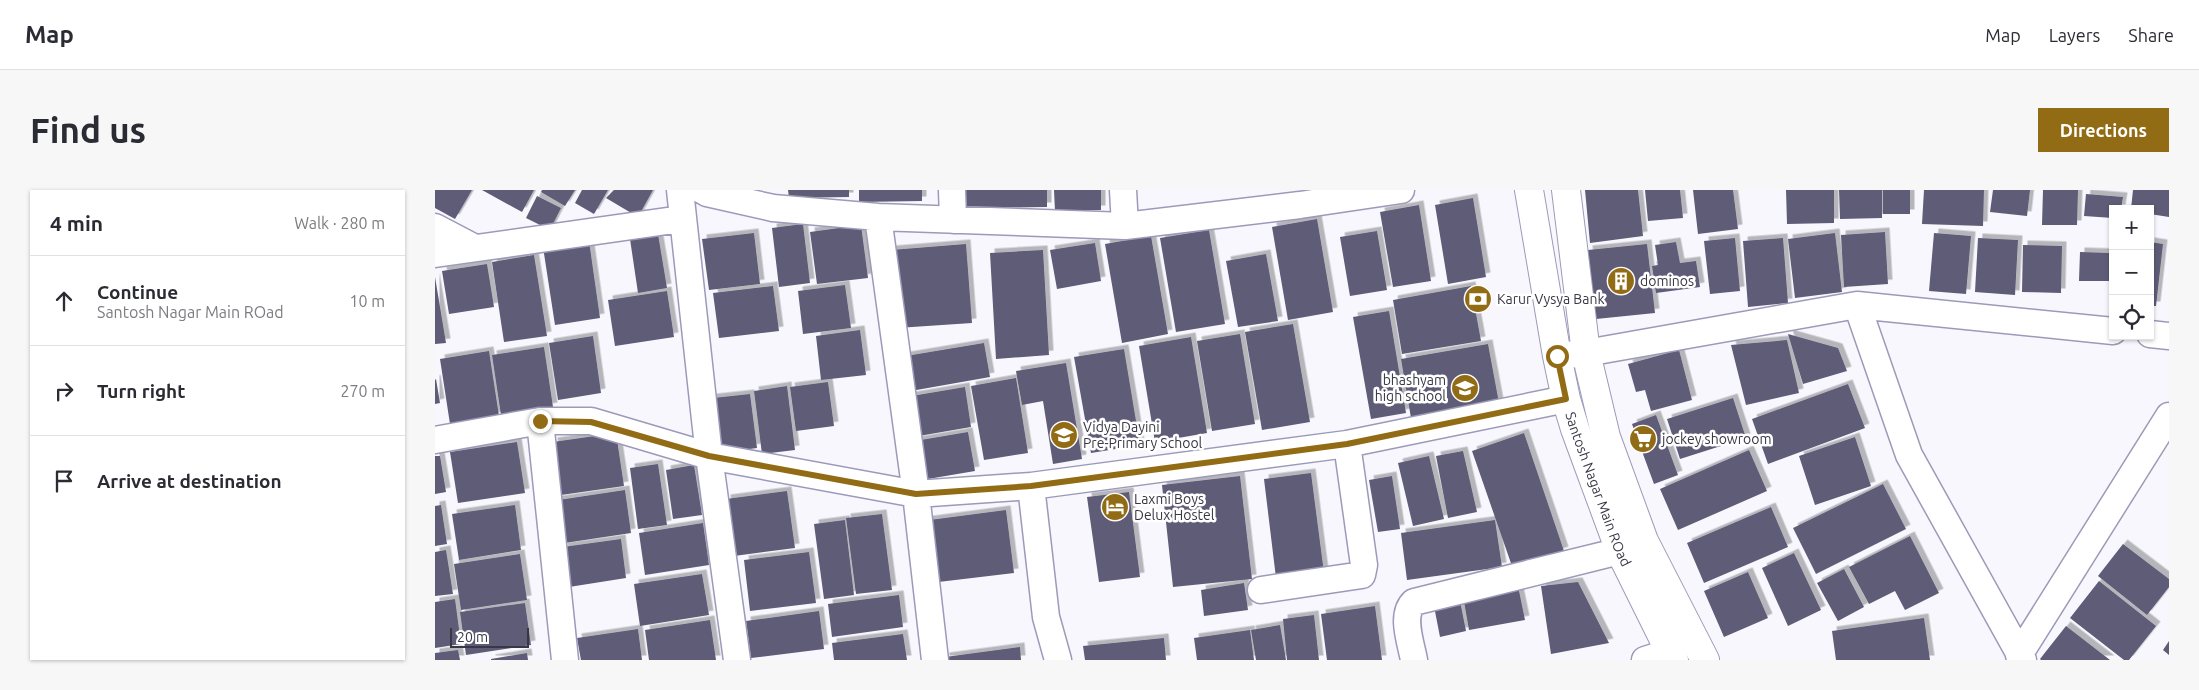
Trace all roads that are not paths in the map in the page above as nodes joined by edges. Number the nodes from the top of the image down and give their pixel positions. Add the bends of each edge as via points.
1 (680, 190) edge
2 (702, 190) edge
3 (952, 190) edge
4 (1123, 190) edge
5 (1401, 190) edge
6 (1529, 190) edge
7 (1567, 190) edge
8 (1300, 198) edge
9 (773, 199) edge
10 (878, 217) junction
11 (681, 219) junction
12 (953, 220) junction
13 (1125, 226) junction
14 (435, 228) edge
15 (475, 248) junction
16 (435, 254) edge
17 (1857, 305) junction
18 (2109, 331) edge
19 (2154, 334) edge
20 (2169, 336) edge
21 (1586, 354) junction
22 (1557, 356) junction
23 (1566, 399) junction
24 (2169, 416) edge
25 (540, 421) junction
26 (435, 440) edge
27 (1347, 444) junction
28 (709, 456) junction
29 (1031, 486) junction
30 (916, 494) junction
31 (1620, 550) junction
32 (1261, 590) dead end
33 (1672, 656) edge
34 (2021, 657) edge
35 (565, 660) edge
36 (737, 660) edge
37 (935, 660) edge
38 (1058, 660) edge
39 (1414, 660) edge
40 (1645, 660) edge
41 (1705, 660) edge

1 - 11 street
2 - 9 street
3 - 12 street
4 - 13 street
5 - 8 street
6 - 22 main road, Santosh Nagar Main ROad
7 - 21 main road, Santosh Nagar Main ROad
8 - 13 street
9 - 10 street
10 - 12 street
10 - 30 street
11 - 15 street
11 - 28 street
12 - 13 street
14 - 15 street
15 - 16 street
17 - 18 street
17 - 21 street
17 - 34 street via 1909,454
19 - 20 street
21 - 22 street
21 - 41 main road, Santosh Nagar Main ROad via 1606,438 1644,541
22 - 23 main road, Santosh Nagar Main ROad
23 - 27 street
23 - 31 main road, Santosh Nagar Main ROad
24 - 34 street
25 - 26 street
25 - 28 street via 591,422
25 - 35 street
27 - 29 street
27 - 32 street via 1364,565 1362,574
28 - 30 street
28 - 36 street
29 - 30 street
29 - 38 street via 1046,617
30 - 37 street
31 - 33 main road, Santosh Nagar Main ROad
31 - 39 street via 1414,602 1406,616
33 - 40 street

